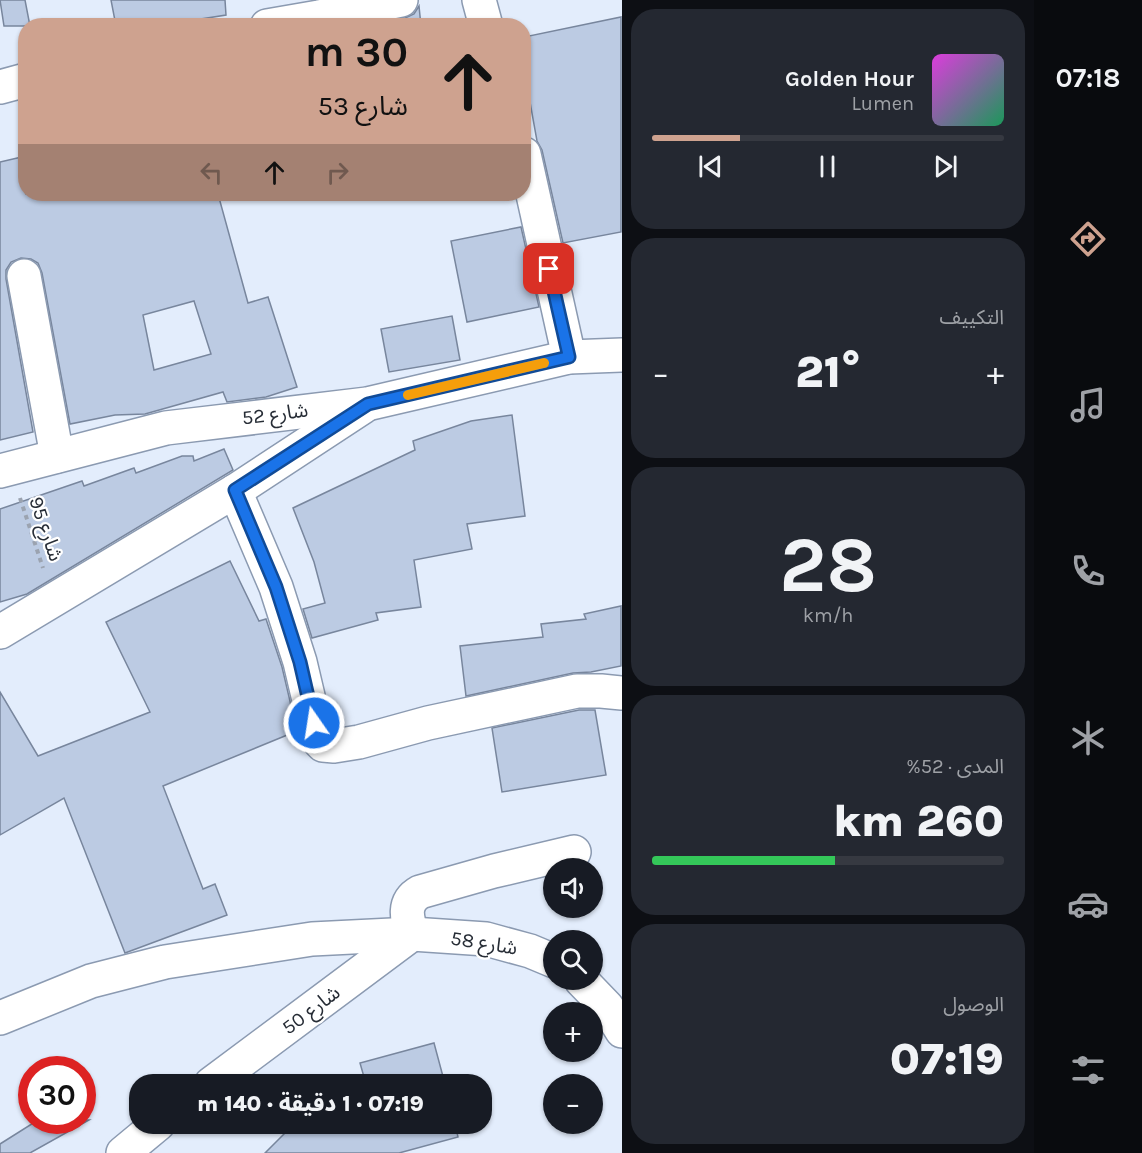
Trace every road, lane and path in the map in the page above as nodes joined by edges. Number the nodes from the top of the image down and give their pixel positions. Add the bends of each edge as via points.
1 (401, 0) edge
2 (479, 0) edge
3 (313, 18) edge
4 (484, 18) edge
5 (18, 82) edge
6 (0, 87) edge
7 (531, 186) edge
8 (24, 276) dead end
9 (621, 356) edge
10 (569, 357) junction
11 (368, 404) junction
12 (57, 456) junction
13 (5, 470) edge
14 (235, 490) junction
15 (54, 598) junction
16 (0, 632) edge
17 (621, 693) edge
18 (574, 852) dead end
19 (411, 934) junction
20 (543, 956) edge
21 (591, 990) edge
22 (0, 1018) edge
23 (621, 1031) edge
24 (224, 1074) edge
25 (146, 1134) edge
26 (123, 1153) edge

1 - 3 street
2 - 4 street
5 - 6 street
7 - 10 street
8 - 12 street
9 - 10 street, شارع 52
10 - 11 street, شارع 52
11 - 12 street, شارع 52 via 166,428
11 - 14 street
12 - 13 street, شارع 52
13 - 15 path, شارع 95
14 - 15 street
14 - 17 street via 276,587 318,737 328,747 577,691
15 - 16 street
18 - 19 street via 420,892 407,908
19 - 20 street, شارع 58 via 486,939
19 - 22 street, شارع 58 via 312,939 165,962 92,981
19 - 24 street, شارع 50
21 - 23 street via 607,1007
25 - 26 street

